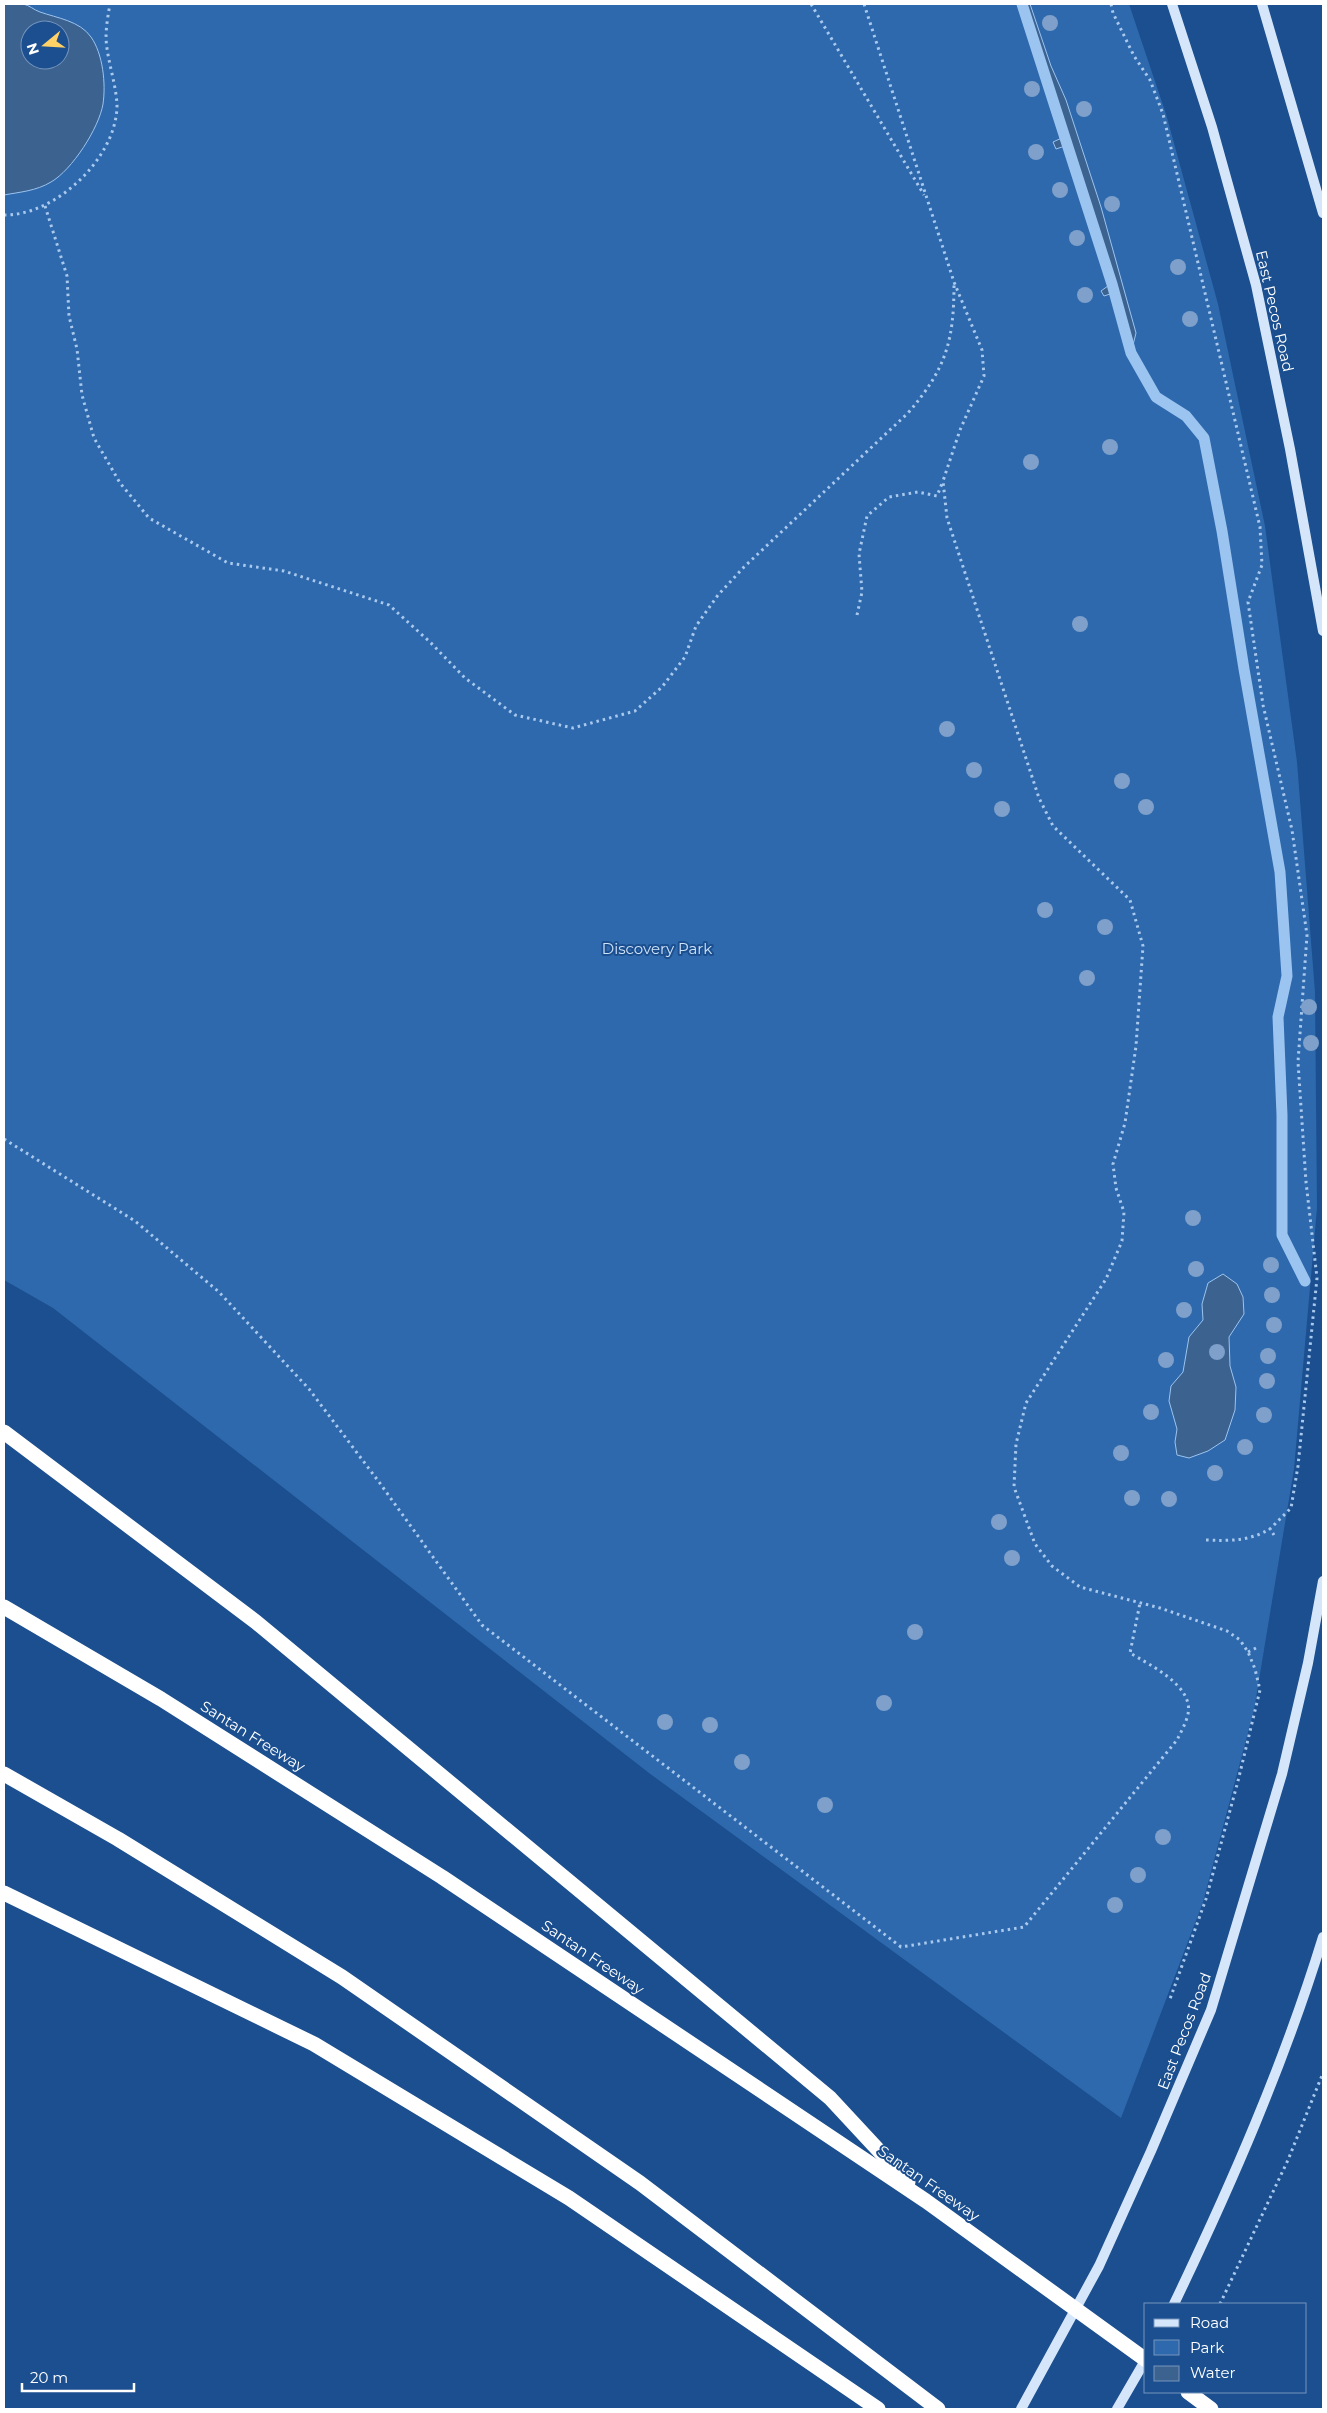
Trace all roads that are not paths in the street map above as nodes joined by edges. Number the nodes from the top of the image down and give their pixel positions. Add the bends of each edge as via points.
1 (1172, 4) edge
2 (1262, 4) edge
3 (1323, 213) edge
4 (1323, 631) edge
5 (4, 1432) edge
6 (1323, 1581) edge
7 (1322, 1602) edge
8 (4, 1607) edge
9 (4, 1774) edge
10 (4, 1893) edge
11 (1323, 1937) edge
12 (926, 2202) junction
13 (1174, 2303) edge
14 (1144, 2359) edge
15 (1144, 2363) edge
16 (1189, 2393) edge
17 (878, 2409) edge
18 (938, 2409) edge
19 (1021, 2409) edge
20 (1117, 2409) edge
21 (1210, 2409) edge

1 - 4 main road, East Pecos Road via 1212,127 1256,285
2 - 3 main road
5 - 12 highway via 256,1622 830,2098
6 - 7 main road, East Pecos Road
7 - 19 main road, East Pecos Road via 1282,1774 1211,2010 1099,2266
8 - 12 highway, Santan Freeway via 161,1699 442,1877
9 - 18 highway via 118,1839 350,1983 640,2183
10 - 17 highway via 314,2044 570,2198
11 - 13 main road via 1288,2044 1223,2201
12 - 14 highway, Santan Freeway
15 - 20 main road
16 - 21 highway

